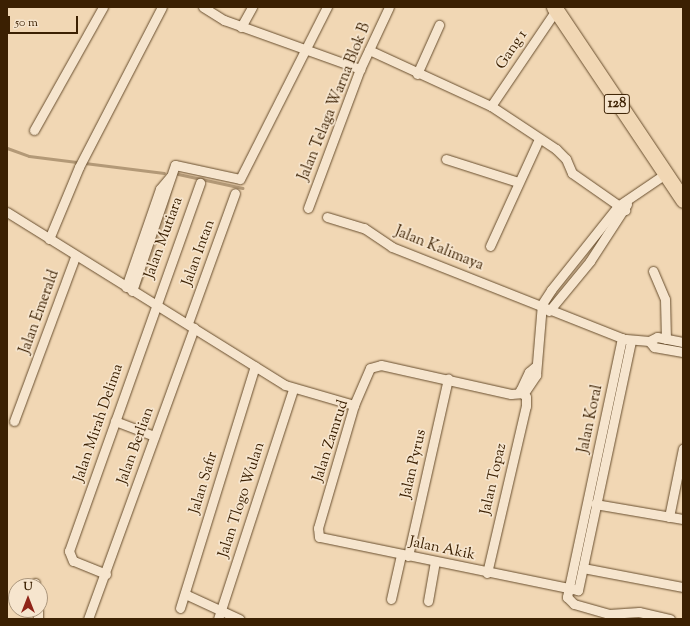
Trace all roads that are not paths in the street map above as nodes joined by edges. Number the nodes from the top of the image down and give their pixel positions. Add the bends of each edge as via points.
1 (103, 7) edge
2 (162, 7) edge
3 (204, 7) edge
4 (252, 7) edge
5 (327, 7) edge
6 (389, 7) edge
7 (555, 8) edge
8 (214, 10) edge
9 (439, 26) dead end
10 (241, 27) junction
11 (305, 48) junction
12 (369, 50) junction
13 (360, 70) junction
14 (417, 74) junction
15 (491, 106) junction
16 (34, 130) dead end
17 (539, 139) junction
18 (446, 159) dead end
19 (662, 176) junction
20 (518, 182) junction
21 (200, 183) dead end
22 (236, 193) dead end
23 (683, 200) edge
24 (624, 206) junction
25 (308, 208) dead end
26 (7, 212) edge
27 (327, 217) dead end
28 (49, 239) junction
29 (490, 246) dead end
30 (75, 257) junction
31 (654, 271) dead end
32 (129, 289) junction
33 (155, 304) junction
34 (542, 304) junction
35 (553, 308) junction
36 (541, 316) junction
37 (191, 326) junction
38 (626, 339) junction
39 (666, 339) junction
40 (649, 341) junction
41 (683, 342) edge
42 (683, 352) edge
43 (255, 366) junction
44 (448, 378) junction
45 (293, 389) junction
46 (521, 392) junction
47 (354, 405) junction
48 (14, 421) dead end
49 (115, 421) junction
50 (154, 436) junction
51 (683, 448) edge
52 (595, 504) junction
53 (669, 517) junction
54 (683, 519) edge
55 (318, 528) joint
56 (404, 556) junction
57 (435, 563) junction
58 (583, 568) junction
59 (487, 573) junction
60 (106, 574) junction
61 (683, 587) edge
62 (568, 589) junction
63 (185, 594) junction
64 (391, 599) dead end
65 (428, 601) dead end
66 (180, 608) dead end
67 (220, 615) edge
68 (607, 616) edge
69 (88, 619) edge
70 (239, 619) edge
71 (670, 619) edge

1 - 16 street
2 - 28 street via 80,164
3 - 8 street
4 - 10 street
5 - 11 street
6 - 12 street, Jalan Telaga Warna Blok B
7 - 15 street, Gang 1
7 - 19 main road, 128
8 - 10 street
9 - 14 street
10 - 11 street
11 - 13 street
11 - 32 street via 240,179 175,165 160,189
12 - 13 street, Jalan Telaga Warna Blok B
12 - 14 street
13 - 25 street, Jalan Telaga Warna Blok B
14 - 15 street
15 - 17 street
17 - 20 street
17 - 24 street via 561,154 572,173 582,181
18 - 20 street
19 - 23 main road, 128
19 - 24 street via 646,185
20 - 29 street
21 - 33 street, Jalan Mutiara
22 - 37 street, Jalan Intan
24 - 34 street
24 - 35 street
26 - 28 street
27 - 34 street, Jalan Kalimaya via 364,228 392,247
28 - 30 street
30 - 32 street
30 - 48 street, Jalan Emerald
31 - 39 street via 665,299
32 - 33 street
33 - 37 street
33 - 49 street, Jalan Mirah Delima
34 - 35 street
34 - 36 street
35 - 36 street
35 - 38 street
36 - 46 street via 536,375
37 - 43 street
37 - 50 street, Jalan Berlian
38 - 40 street
38 - 52 street
38 - 62 street, Jalan Koral
39 - 40 street
39 - 41 street
40 - 42 street via 654,347
43 - 45 street
43 - 63 street, Jalan Safir
44 - 46 street
44 - 47 street, Jalan Zamrud via 374,366 367,373
44 - 56 street, Jalan Pyrus
45 - 47 street
45 - 67 street, Jalan Tlogo Wulan
46 - 59 street, Jalan Topaz via 526,406
47 - 55 street, Jalan Zamrud
49 - 50 street
49 - 60 street, Jalan Mirah Delima via 69,551 73,561
50 - 60 street, Jalan Berlian
51 - 53 street
52 - 53 street
52 - 58 street
53 - 54 street
55 - 56 street, Jalan Akik via 319,537 327,541
56 - 57 street, Jalan Akik
56 - 64 street, Jalan Pyrus
57 - 59 street, Jalan Akik
57 - 65 street
58 - 61 street
58 - 62 street via 579,588
59 - 62 street, Jalan Akik
60 - 69 street, Jalan Berlian
62 - 68 street via 567,597 574,604
63 - 66 street, Jalan Safir
63 - 67 street
67 - 70 street
68 - 71 street via 639,612

